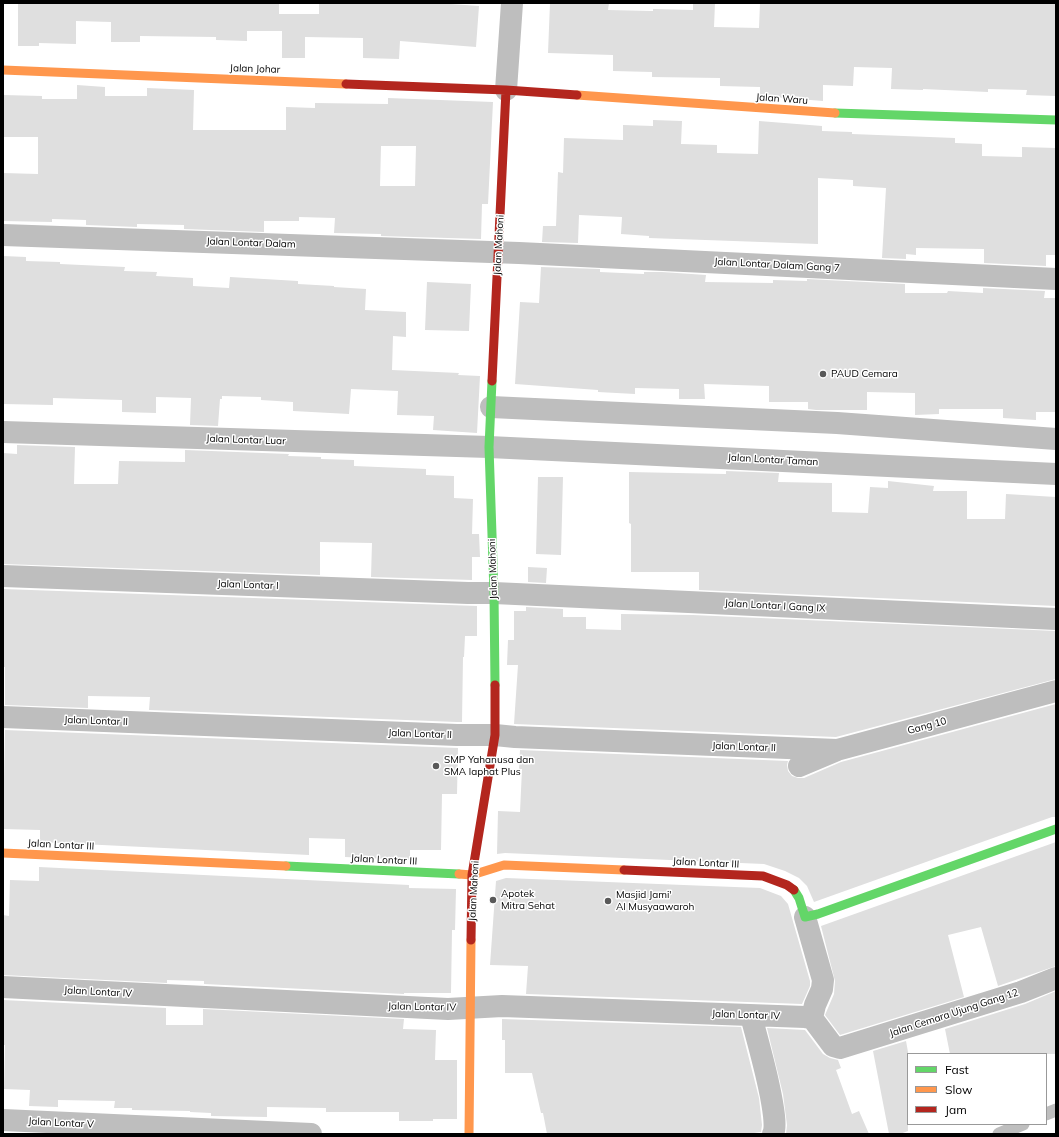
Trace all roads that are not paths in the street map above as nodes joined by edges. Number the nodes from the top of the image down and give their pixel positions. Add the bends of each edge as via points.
1 (512, 3) edge
2 (3, 70) edge
3 (506, 90) junction
4 (1056, 120) edge
5 (3, 235) edge
6 (499, 252) junction
7 (1056, 279) edge
8 (491, 407) junction
9 (3, 432) edge
10 (1056, 439) edge
11 (489, 447) junction
12 (1056, 474) edge
13 (3, 576) edge
14 (494, 593) junction
15 (1056, 619) edge
16 (1056, 691) edge
17 (3, 717) edge
18 (495, 735) junction
19 (837, 750) junction
20 (799, 766) dead end
21 (1056, 829) edge
22 (3, 853) edge
23 (472, 875) junction
24 (805, 916) junction
25 (1056, 978) edge
26 (3, 987) edge
27 (471, 1007) junction
28 (751, 1016) junction
29 (812, 1018) junction
30 (3, 1120) edge
31 (1021, 1125) edge
32 (311, 1134) edge
33 (470, 1134) edge
34 (773, 1134) edge
35 (999, 1134) edge

1 - 3 street, Jalan Mahoni
2 - 3 street, Jalan Johar
3 - 4 street, Jalan Waru via 819,113
3 - 6 street, Jalan Mahoni
5 - 6 street, Jalan Lontar Dalam
6 - 7 street, Jalan Lontar Dalam Gang 7
6 - 8 street, Jalan Mahoni
8 - 10 street via 837,423
8 - 11 street, Jalan Mahoni
9 - 11 street, Jalan Lontar Luar
11 - 12 street, Jalan Lontar Taman
11 - 14 street, Jalan Mahoni
13 - 14 street, Jalan Lontar I
14 - 15 street, Jalan Lontar I Gang IX
14 - 18 street, Jalan Mahoni
16 - 19 street, Gang 10
17 - 18 street, Jalan Lontar II
18 - 19 street, Jalan Lontar II
18 - 23 street, Jalan Mahoni
19 - 20 street, Gang 10
21 - 24 street via 829,910
22 - 23 street, Jalan Lontar III
23 - 24 street, Jalan Lontar III via 504,865 763,876 793,888 798,894
23 - 27 street, Jalan Mahoni
24 - 29 street via 823,980
25 - 29 street, Jalan Cemara Ujung Gang 12 via 1021,992 840,1048 833,1046
26 - 27 street, Jalan Lontar IV via 448,1009
27 - 28 street, Jalan Lontar IV
27 - 33 street, Jalan Mahoni
28 - 29 street, Jalan Lontar IV
28 - 34 street via 773,1104
30 - 32 street, Jalan Lontar V
31 - 35 lane

